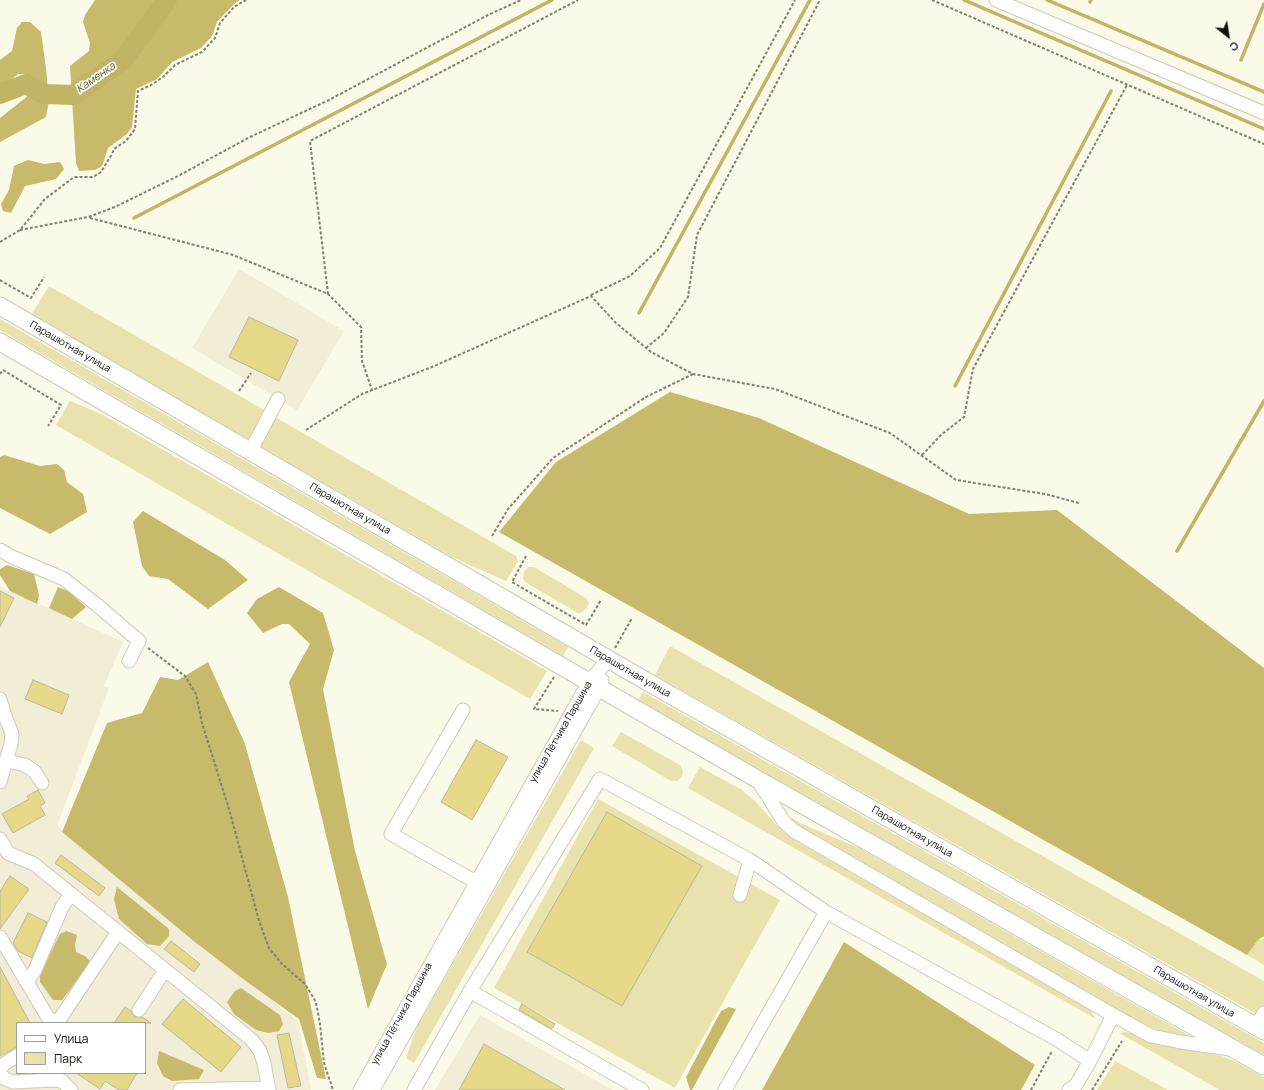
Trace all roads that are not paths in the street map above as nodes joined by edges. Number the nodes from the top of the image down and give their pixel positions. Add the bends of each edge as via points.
1 (996, 0) edge
2 (1264, 113) edge
3 (0, 306) edge
4 (0, 342) edge
5 (278, 398) dead end
6 (250, 452) junction
7 (0, 550) edge
8 (609, 659) junction
9 (129, 661) dead end
10 (594, 685) junction
11 (0, 700) edge
12 (463, 710) dead end
13 (7, 761) junction
14 (758, 779) junction
15 (0, 782) edge
16 (42, 783) dead end
17 (0, 839) edge
18 (4, 856) edge
19 (750, 860) junction
20 (476, 882) junction
21 (71, 894) junction
22 (740, 895) dead end
23 (826, 912) junction
24 (118, 932) junction
25 (0, 937) edge
26 (165, 970) junction
27 (25, 980) junction
28 (470, 991) junction
29 (139, 1010) dead end
30 (1113, 1015) junction
31 (53, 1022) edge
32 (58, 1022) edge
33 (1261, 1024) edge
34 (1236, 1050) junction
35 (16, 1057) edge
36 (1090, 1061) junction
37 (1264, 1066) edge
38 (0, 1069) edge
39 (0, 1074) edge
40 (1073, 1088) edge
41 (269, 1089) edge
42 (71, 1090) edge
43 (180, 1090) edge
44 (360, 1090) edge
45 (373, 1090) edge
46 (414, 1090) edge
47 (642, 1090) edge
48 (725, 1090) edge

1 - 2 street
3 - 6 main road, Парашютная улица
4 - 10 main road
5 - 6 street
6 - 8 main road, Парашютная улица
7 - 9 street via 64,579 98,605 139,641
8 - 10 street, улица Лётчика Паршина
8 - 33 main road, Парашютная улица
10 - 14 main road
10 - 20 street, улица Лётчика Паршина
10 - 45 street, улица Лётчика Паршина
11 - 13 street via 12,734
12 - 20 street via 390,834
13 - 15 street
13 - 16 street via 25,765 34,771
14 - 30 street via 784,822 794,832
14 - 34 main road
17 - 18 street
18 - 21 street via 34,864
19 - 22 street
19 - 23 street
19 - 28 street via 600,778
20 - 44 street, улица Лётчика Паршина
21 - 24 street
21 - 27 street via 62,907 35,970
23 - 36 street via 1056,1039
23 - 48 street
24 - 26 street
24 - 32 street
25 - 27 street
26 - 29 street
26 - 41 street via 252,1040 260,1051
27 - 31 street
28 - 46 street
28 - 47 street
30 - 34 street via 1151,1036
30 - 36 street
34 - 37 main road
35 - 38 street
36 - 40 street
39 - 42 street via 12,1082 62,1081
41 - 43 street

